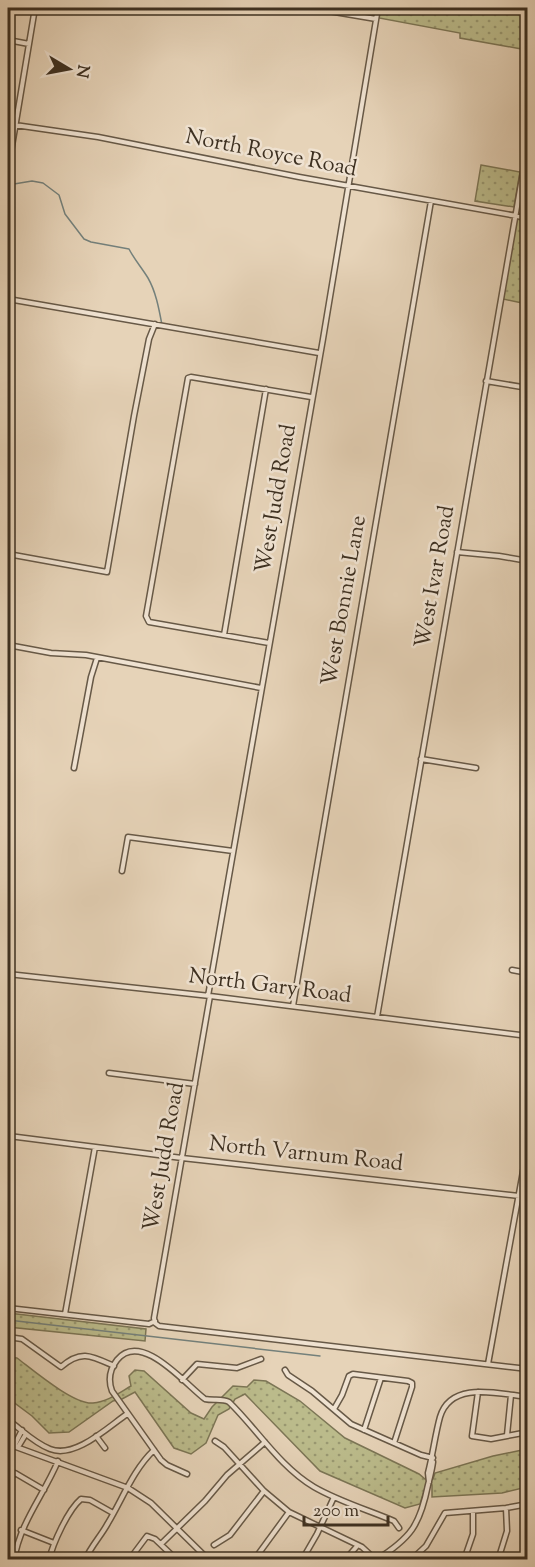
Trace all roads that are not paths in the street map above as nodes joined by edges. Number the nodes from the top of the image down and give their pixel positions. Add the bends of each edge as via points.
1 (35, 8) edge
2 (311, 8) edge
3 (378, 8) edge
4 (376, 19) junction
5 (8, 40) edge
6 (29, 44) junction
7 (8, 124) edge
8 (15, 124) junction
9 (528, 142) edge
10 (8, 170) edge
11 (347, 186) junction
12 (431, 201) junction
13 (515, 216) junction
14 (528, 218) edge
15 (8, 299) edge
16 (155, 324) junction
17 (319, 353) junction
18 (486, 381) junction
19 (528, 388) edge
20 (266, 389) junction
21 (312, 397) junction
22 (457, 552) junction
23 (8, 554) edge
24 (528, 561) edge
25 (224, 635) junction
26 (269, 643) junction
27 (8, 645) edge
28 (97, 658) junction
29 (261, 688) junction
30 (421, 759) junction
31 (74, 768) dead end
32 (476, 768) dead end
33 (233, 851) junction
34 (122, 871) dead end
35 (9, 880) dead end
36 (8, 889) edge
37 (512, 970) dead end
38 (528, 973) edge
39 (8, 975) edge
40 (209, 996) junction
41 (293, 1006) junction
42 (376, 1017) junction
43 (528, 1036) edge
44 (109, 1073) dead end
45 (195, 1084) junction
46 (9, 1136) edge
47 (8, 1144) edge
48 (528, 1144) edge
49 (95, 1147) junction
50 (182, 1158) junction
51 (518, 1196) junction
52 (528, 1197) edge
53 (8, 1308) edge
54 (65, 1314) junction
55 (155, 1322) junction
56 (8, 1337) edge
57 (261, 1359) dead end
58 (488, 1364) junction
59 (114, 1366) junction
60 (528, 1369) edge
61 (285, 1370) dead end
62 (381, 1378) junction
63 (182, 1380) junction
64 (478, 1392) junction
65 (511, 1395) junction
66 (528, 1397) edge
67 (334, 1409) junction
68 (127, 1414) junction
69 (8, 1420) edge
70 (364, 1430) junction
71 (24, 1432) junction
72 (528, 1432) edge
73 (507, 1435) junction
74 (96, 1436) junction
75 (215, 1441) dead end
76 (265, 1442) junction
77 (394, 1443) junction
78 (8, 1444) edge
79 (16, 1447) junction
80 (105, 1448) dead end
81 (154, 1450) junction
82 (433, 1458) junction
83 (58, 1461) junction
84 (238, 1464) junction
85 (187, 1474) dead end
86 (8, 1482) edge
87 (128, 1488) junction
88 (44, 1490) junction
89 (264, 1491) junction
90 (334, 1497) junction
91 (528, 1504) edge
92 (506, 1508) junction
93 (473, 1510) junction
94 (289, 1512) junction
95 (113, 1513) junction
96 (176, 1527) junction
97 (320, 1528) junction
98 (399, 1528) dead end
99 (21, 1530) junction
100 (54, 1543) junction
101 (161, 1544) junction
102 (214, 1545) dead end
103 (358, 1545) junction
104 (8, 1556) edge
105 (14, 1558) edge
106 (49, 1560) edge
107 (85, 1560) edge
108 (129, 1560) edge
109 (177, 1560) edge
110 (209, 1560) edge
111 (254, 1560) edge
112 (302, 1560) edge
113 (345, 1560) edge
114 (376, 1560) edge
115 (411, 1560) edge
116 (464, 1560) edge
117 (498, 1560) edge

1 - 6 street
2 - 4 street
3 - 4 street, West Judd Road
4 - 11 street, West Judd Road
5 - 6 street
6 - 8 street
7 - 8 street, North Royce Road
8 - 10 street
8 - 11 street, North Royce Road
9 - 13 street, West Ivar Road
11 - 12 street, North Royce Road
11 - 17 street, West Judd Road
12 - 13 street, North Royce Road
12 - 41 street, West Bonnie Lane
13 - 14 street, North Royce Road
13 - 18 street, West Ivar Road
15 - 16 street
16 - 17 street
16 - 23 street via 134,416 107,572
17 - 21 street, West Judd Road
18 - 19 street
18 - 22 street, West Ivar Road
20 - 21 street
20 - 25 street
20 - 25 street via 188,378 156,552 147,620
21 - 26 street, West Judd Road
22 - 24 street
22 - 30 street, West Ivar Road
25 - 26 street
26 - 29 street, West Judd Road
27 - 28 street
28 - 29 street
28 - 31 street
29 - 33 street, West Judd Road
30 - 32 street
30 - 42 street, West Ivar Road
33 - 34 street via 128,837
33 - 40 street, West Judd Road
35 - 36 street
37 - 38 street
39 - 40 street, North Gary Road
40 - 41 street, North Gary Road
40 - 45 street, West Judd Road
41 - 42 street, North Gary Road
42 - 43 street, North Gary Road
44 - 45 street
45 - 50 street, West Judd Road
46 - 47 street
46 - 49 street, North Varnum Road
48 - 51 street
49 - 50 street, North Varnum Road
49 - 54 street
50 - 51 street, North Varnum Road
50 - 55 street, West Judd Road
51 - 52 street, North Varnum Road
51 - 58 street
53 - 54 street
54 - 55 street
55 - 58 street via 159,1326
56 - 59 street via 22,1339 61,1367 84,1355
57 - 63 street via 237,1368 197,1364
58 - 60 street
59 - 63 street via 128,1352 141,1351 152,1355
59 - 68 street via 110,1385
61 - 67 street
62 - 67 street via 352,1374
62 - 70 street
62 - 77 street via 412,1383
63 - 76 street via 205,1399 229,1402
64 - 65 street
64 - 73 street via 472,1436
64 - 82 street via 462,1394 444,1408
65 - 66 street
65 - 73 street
67 - 70 street
68 - 74 street
68 - 81 street
69 - 71 street
70 - 77 street
71 - 74 street via 50,1449 64,1451
71 - 79 street
72 - 73 street
74 - 80 street
75 - 84 street
76 - 84 street
76 - 90 street via 305,1481
77 - 82 street
78 - 79 street
79 - 83 street
81 - 85 street via 167,1465
81 - 87 street
82 - 114 street via 424,1508 408,1536
83 - 87 street
83 - 88 street
84 - 89 street
84 - 96 street
86 - 88 street via 14,1473
87 - 95 street
87 - 96 street
88 - 99 street
89 - 94 street
89 - 102 street via 230,1535
90 - 97 street
90 - 98 street via 394,1521
91 - 92 street
92 - 93 street
92 - 117 street via 505,1538
93 - 115 street via 445,1513 426,1546
93 - 116 street via 474,1526
94 - 97 street
94 - 111 street
95 - 100 street via 81,1499
95 - 107 street
96 - 101 street
96 - 110 street
97 - 103 street
97 - 112 street
99 - 100 street
99 - 105 street
100 - 106 street
101 - 108 street via 147,1536
101 - 109 street
103 - 113 street
103 - 114 street
104 - 105 street

